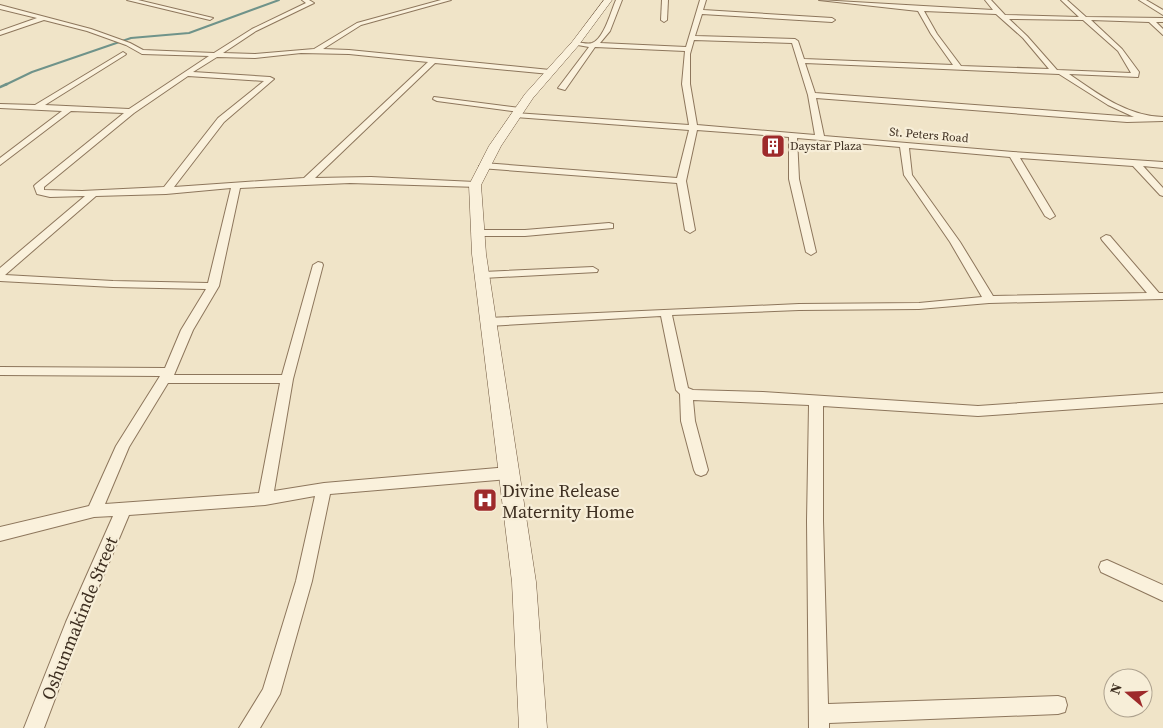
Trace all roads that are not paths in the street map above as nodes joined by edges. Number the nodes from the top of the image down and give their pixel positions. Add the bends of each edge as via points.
1 (130, 0) edge
2 (305, 0) edge
3 (448, 0) edge
4 (608, 0) edge
5 (619, 0) edge
6 (665, 0) edge
7 (703, 0) edge
8 (822, 0) edge
9 (988, 0) edge
10 (1064, 0) edge
11 (1142, 0) edge
12 (830, 2) edge
13 (0, 8) edge
14 (920, 9) junction
15 (701, 12) junction
16 (1163, 13) edge
17 (1000, 14) junction
18 (44, 18) junction
19 (210, 18) dead end
20 (1084, 18) junction
21 (664, 20) dead end
22 (832, 20) dead end
23 (1151, 20) junction
24 (1163, 20) edge
25 (0, 33) edge
26 (1163, 33) edge
27 (693, 38) junction
28 (575, 44) junction
29 (593, 45) junction
30 (689, 49) junction
31 (316, 51) junction
32 (123, 54) dead end
33 (217, 55) junction
34 (434, 60) junction
35 (802, 61) junction
36 (959, 68) junction
37 (550, 72) junction
38 (1058, 72) junction
39 (188, 74) junction
40 (562, 88) dead end
41 (812, 95) junction
42 (437, 99) dead end
43 (0, 106) edge
44 (37, 107) junction
45 (70, 108) junction
46 (131, 111) junction
47 (517, 112) junction
48 (1146, 119) junction
49 (1163, 119) edge
50 (693, 128) junction
51 (792, 135) junction
52 (820, 137) junction
53 (904, 146) junction
54 (1013, 155) junction
55 (0, 162) edge
56 (1135, 163) junction
57 (1163, 164) edge
58 (483, 166) junction
59 (307, 181) junction
60 (680, 181) junction
61 (475, 185) junction
62 (236, 186) junction
63 (166, 191) junction
64 (1163, 193) edge
65 (93, 194) junction
66 (1050, 216) dead end
67 (609, 226) dead end
68 (690, 230) dead end
69 (477, 233) junction
70 (1106, 238) dead end
71 (811, 252) dead end
72 (318, 265) dead end
73 (593, 270) dead end
74 (0, 274) edge
75 (483, 275) junction
76 (0, 278) edge
77 (213, 286) junction
78 (1160, 296) edge
79 (989, 300) junction
80 (666, 312) junction
81 (488, 322) junction
82 (0, 371) edge
83 (167, 375) junction
84 (287, 379) junction
85 (686, 393) junction
86 (1163, 398) edge
87 (816, 401) junction
88 (701, 470) dead end
89 (509, 473) junction
90 (324, 489) junction
91 (265, 499) junction
92 (124, 508) junction
93 (94, 511) junction
94 (0, 534) edge
95 (1107, 567) dead end
96 (1163, 593) edge
97 (1058, 705) dead end
98 (819, 721) edge
99 (34, 728) edge
100 (249, 728) edge
101 (533, 728) edge

1 - 19 street
2 - 33 street via 311,2 264,24
3 - 31 street via 359,24
4 - 28 main road
5 - 29 street via 611,26
6 - 21 street
7 - 15 street
8 - 12 street
9 - 17 street
10 - 20 street
11 - 16 street
12 - 14 street
13 - 18 street
14 - 17 street
14 - 36 street
15 - 22 street
15 - 27 street
17 - 20 street
17 - 38 street
18 - 25 street
18 - 33 street via 89,30 142,52
20 - 23 street
20 - 38 street via 1120,50 1135,75
23 - 24 street
23 - 26 street
27 - 30 street
27 - 35 street via 794,40
28 - 29 street
28 - 37 main road
29 - 30 street
29 - 40 street
30 - 50 street via 686,84
31 - 33 street via 255,56
31 - 34 street
32 - 44 street
33 - 39 street
34 - 37 street
34 - 59 street
35 - 36 street
35 - 41 street
36 - 38 street
37 - 47 main road
38 - 48 street
39 - 46 street
39 - 63 street via 270,80 222,120
41 - 48 street
41 - 52 street
42 - 47 street, St. Peters Road
43 - 44 street
44 - 45 street
45 - 46 street
45 - 55 street
46 - 65 street via 39,186 40,192 50,194
47 - 50 street, St. Peters Road
47 - 58 main road
48 - 49 street
50 - 51 street, St. Peters Road
50 - 60 street
51 - 52 street, St. Peters Road
51 - 71 street via 794,179
52 - 53 street, St. Peters Road
53 - 54 street, St. Peters Road
53 - 79 street via 908,175 955,242
54 - 56 street, St. Peters Road
54 - 66 street via 1022,165
56 - 57 street, St. Peters Road
56 - 64 street
58 - 60 street
58 - 61 main road
59 - 61 street via 393,180
59 - 62 street
60 - 68 street
61 - 69 main road
62 - 63 street
62 - 77 street
63 - 65 street
65 - 74 street
67 - 69 street via 525,233
69 - 75 main road
70 - 78 street
72 - 84 street
73 - 75 street
75 - 81 main road
76 - 77 street
77 - 83 street via 187,330
78 - 79 street
79 - 80 street via 919,306
80 - 81 street
80 - 85 street via 682,390
81 - 89 main road
82 - 83 street
83 - 84 street
83 - 93 street via 123,446
84 - 91 street
85 - 87 street
85 - 88 street via 688,421
86 - 87 street via 978,411
87 - 98 street
89 - 90 street
89 - 101 main road via 524,582
90 - 91 street
90 - 100 street via 304,581 271,694
91 - 92 street
92 - 93 street
92 - 99 street, Oshunmakinde Street
93 - 94 street
95 - 96 street
97 - 98 street

